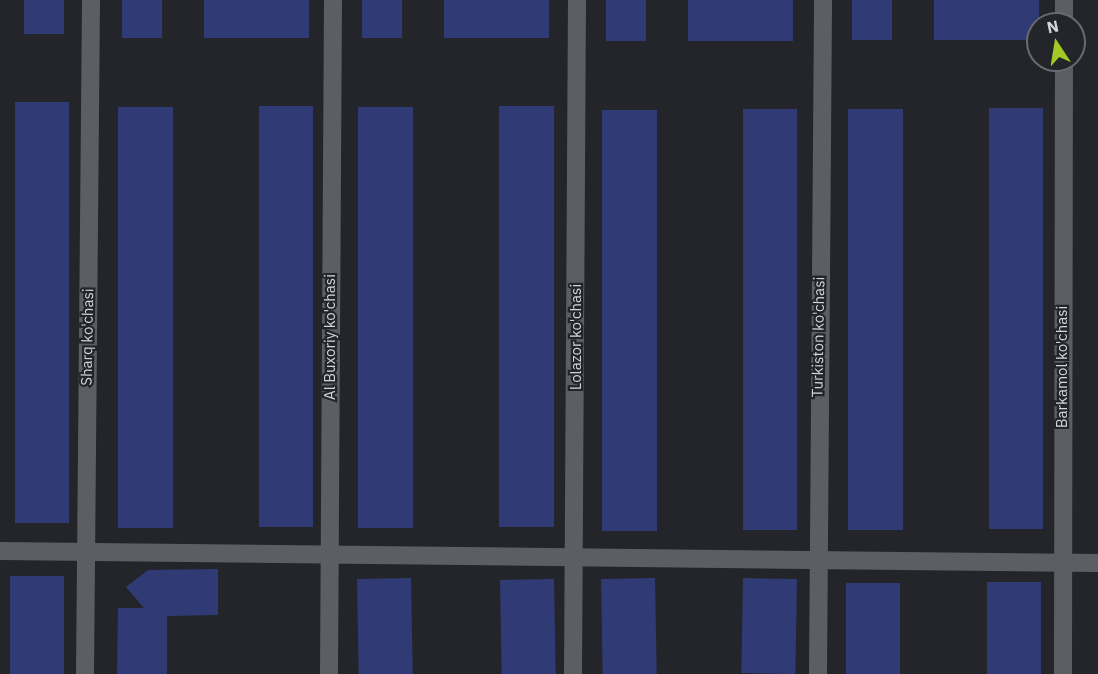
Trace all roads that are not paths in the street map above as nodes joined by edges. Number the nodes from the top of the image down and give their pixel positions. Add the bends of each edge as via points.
1 (91, 0) edge
2 (333, 0) edge
3 (577, 0) edge
4 (822, 0) edge
5 (1064, 72) edge
6 (0, 551) edge
7 (85, 552) junction
8 (329, 555) junction
9 (575, 558) junction
10 (815, 560) junction
11 (1061, 562) junction
12 (1098, 563) edge
13 (85, 674) edge
14 (329, 674) edge
15 (573, 674) edge
16 (818, 674) edge
17 (1063, 674) edge

1 - 7 street, Sharq ko'chasi
2 - 8 street, Al Buxoriy ko'chasi
3 - 9 street, Lolazor ko'chasi
4 - 10 street, Turkiston ko'chasi
5 - 11 street, Barkamol ko'chasi
6 - 7 street
7 - 8 street
7 - 13 street, Sharq ko'chasi
8 - 9 street
8 - 14 street, Al Buxoriy ko'chasi
9 - 10 street
9 - 15 street, Lolazor ko'chasi
10 - 11 street
10 - 16 street, Turkiston ko'chasi
11 - 12 street
11 - 17 street, Barkamol ko'chasi

